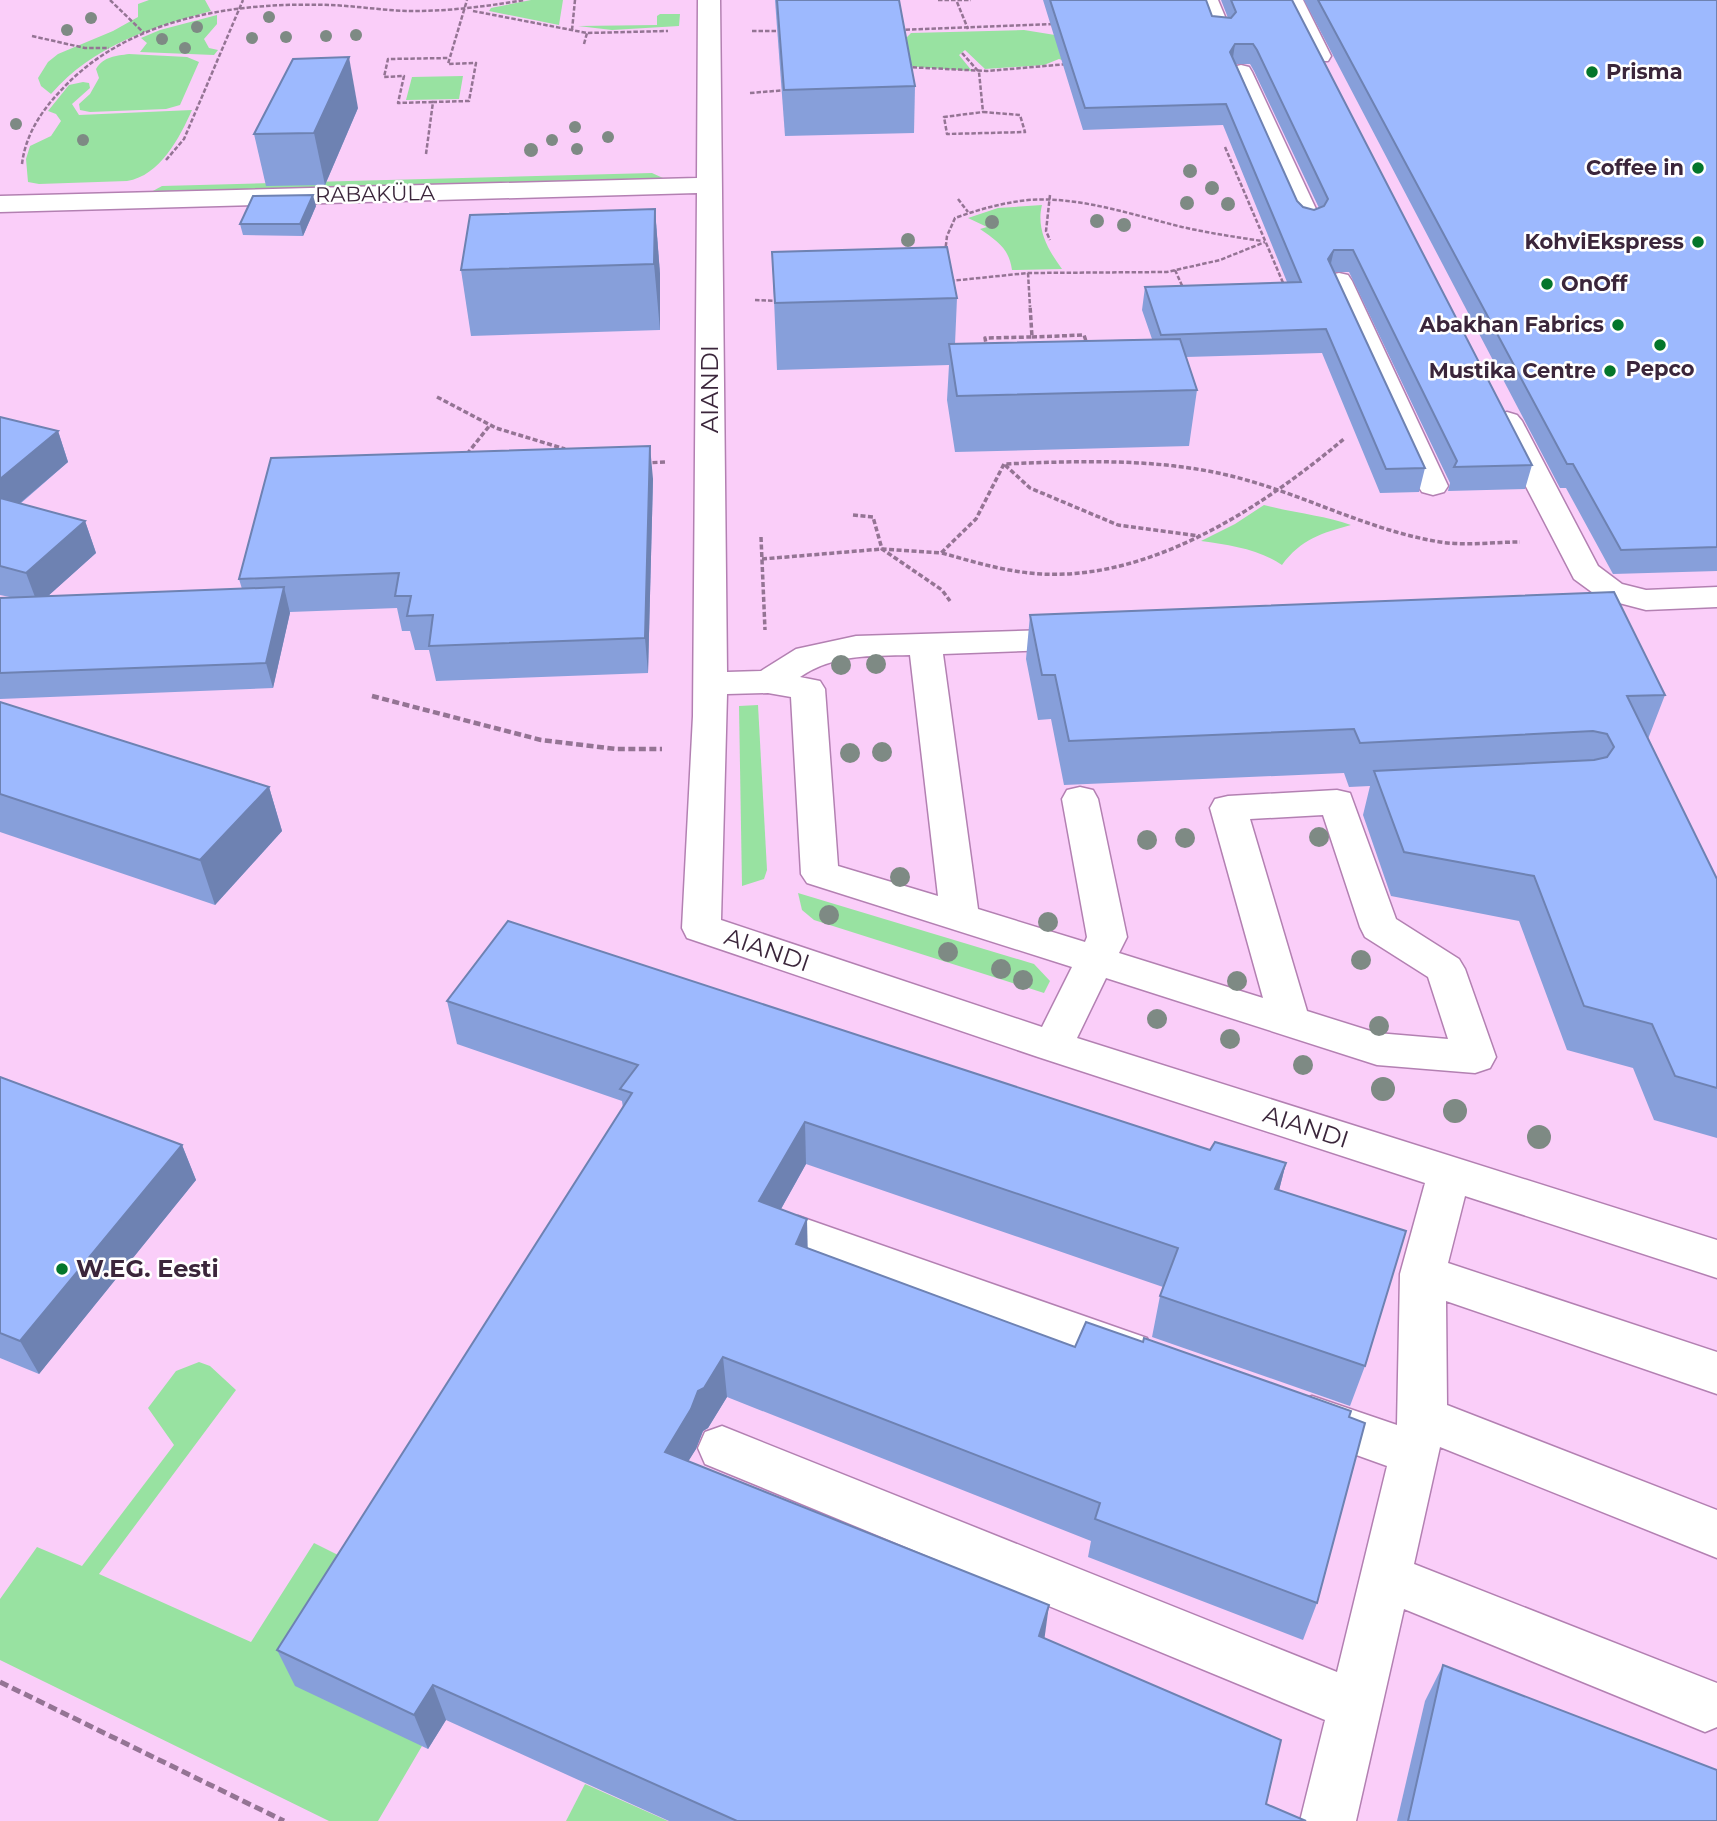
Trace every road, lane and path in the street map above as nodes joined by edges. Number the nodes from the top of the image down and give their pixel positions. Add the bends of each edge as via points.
1 (110, 0) edge
2 (243, 0) edge
3 (467, 0) edge
4 (524, 0) edge
5 (575, 0) edge
6 (709, 0) edge
7 (938, 0) edge
8 (971, 0) edge
9 (1207, 0) edge
10 (1292, 0) edge
11 (957, 2) junction
12 (240, 7) junction
13 (465, 10) junction
14 (1062, 23) edge
15 (1040, 26) junction
16 (968, 29) junction
17 (572, 30) junction
18 (792, 30) edge
19 (895, 30) edge
20 (671, 31) dead end
21 (751, 31) dead end
22 (1052, 31) edge
23 (1220, 31) edge
24 (144, 33) junction
25 (587, 33) junction
26 (32, 36) dead end
27 (584, 44) dead end
28 (110, 48) junction
29 (962, 53) dead end
30 (449, 58) junction
31 (1074, 63) edge
32 (897, 65) edge
33 (979, 72) junction
34 (1241, 72) edge
35 (1335, 84) edge
36 (793, 90) edge
37 (739, 93) dead end
38 (433, 102) junction
39 (983, 112) junction
40 (1224, 146) dead end
41 (425, 160) dead end
42 (159, 167) dead end
43 (22, 173) dead end
44 (709, 186) junction
45 (1050, 195) dead end
46 (958, 200) dead end
47 (1050, 201) junction
48 (0, 204) edge
49 (968, 212) junction
50 (1309, 222) edge
51 (1049, 240) dead end
52 (1265, 242) junction
53 (941, 258) edge
54 (1175, 270) junction
55 (1028, 274) junction
56 (1339, 281) edge
57 (940, 282) edge
58 (1284, 285) edge
59 (1188, 297) edge
60 (748, 300) dead end
61 (784, 301) edge
62 (1032, 337) junction
63 (1090, 354) edge
64 (989, 358) edge
65 (1493, 393) edge
66 (437, 397) dead end
67 (490, 425) junction
68 (1345, 438) dead end
69 (569, 450) edge
70 (467, 454) edge
71 (667, 461) dead end
72 (643, 463) edge
73 (1004, 464) junction
74 (1433, 486) dead end
75 (1275, 490) junction
76 (853, 514) dead end
77 (760, 533) dead end
78 (1199, 536) junction
79 (1529, 542) dead end
80 (882, 549) junction
81 (941, 553) junction
82 (762, 559) junction
83 (1717, 597) edge
84 (1117, 638) edge
85 (964, 643) junction
86 (925, 644) junction
87 (768, 682) junction
88 (710, 683) junction
89 (372, 696) dead end
90 (664, 749) dead end
91 (1080, 799) dead end
92 (1377, 800) edge
93 (1337, 802) junction
94 (960, 918) junction
95 (1095, 961) junction
96 (1290, 1022) junction
97 (1053, 1046) junction
98 (1449, 1173) junction
99 (798, 1236) edge
100 (1717, 1259) edge
101 (1423, 1274) junction
102 (1166, 1366) edge
103 (1717, 1373) edge
104 (1271, 1403) edge
105 (1419, 1436) junction
106 (722, 1448) dead end
107 (1717, 1534) edge
108 (1387, 1578) junction
109 (0, 1682) edge
110 (1705, 1705) dead end
111 (1357, 1707) junction
112 (284, 1821) edge
113 (1328, 1821) edge

1 - 24 path
2 - 12 path
3 - 13 path
4 - 13 path
5 - 17 path
6 - 44 street, AIANDI
7 - 11 path
8 - 11 path
9 - 23 street
10 - 35 street
11 - 16 path
12 - 13 path
12 - 24 path
12 - 42 path via 184,139
13 - 17 path
13 - 30 path
14 - 15 path
15 - 16 path
15 - 22 path
16 - 19 path
17 - 25 path
18 - 21 path
20 - 25 path
24 - 28 path
25 - 27 path
26 - 28 path via 85,48
28 - 43 path via 48,103 32,130
29 - 33 path
30 - 38 path via 448,64 476,63 469,101
30 - 38 path via 388,59 384,77 404,76 398,103
31 - 33 path
32 - 33 path
33 - 39 path
34 - 50 street
36 - 37 path
38 - 41 path
39 - 39 path via 944,117 947,134 1025,132 1020,115
40 - 52 path
44 - 48 street, RABAKÜLA
44 - 88 street, AIANDI
45 - 47 path
46 - 49 path
47 - 49 path
47 - 51 path
47 - 52 path via 1102,206 1202,233
49 - 53 path via 955,218
52 - 54 path via 1220,260
52 - 58 path
54 - 55 path
54 - 59 path
55 - 57 path
55 - 62 path
56 - 74 street
60 - 61 path
62 - 63 path via 1084,335
62 - 64 path via 985,338
65 - 83 street via 1585,572 1611,591 1646,600
66 - 67 path
67 - 69 path
67 - 70 path
68 - 75 path
71 - 72 path
73 - 75 path via 1092,460 1167,464
73 - 78 path via 1030,488 1075,509 1118,524
73 - 81 path via 976,519
75 - 78 path
75 - 79 path via 1340,515 1442,542
76 - 80 path via 873,517
77 - 82 path
78 - 81 path via 1120,567 1055,575 999,568
80 - 81 path
80 - 82 path
80 - 85 path via 942,590 962,616
82 - 87 path
84 - 85 street
85 - 86 street
86 - 87 street via 856,646 808,656
86 - 94 street
87 - 88 street
87 - 94 street via 808,689 820,874
88 - 97 street, AIANDI via 701,928
89 - 90 path via 541,740
91 - 95 street via 1107,937
92 - 93 street
93 - 96 street via 1228,808
93 - 96 street via 1379,927 1445,969 1475,1057 1377,1049
94 - 95 street
95 - 96 street
95 - 97 street
97 - 98 street, AIANDI
98 - 100 street, AIANDI
98 - 101 street
99 - 102 street
101 - 103 street
101 - 105 street
104 - 105 street
105 - 107 street
105 - 108 street
106 - 111 street
108 - 110 street
108 - 111 street
109 - 112 path
111 - 113 street

